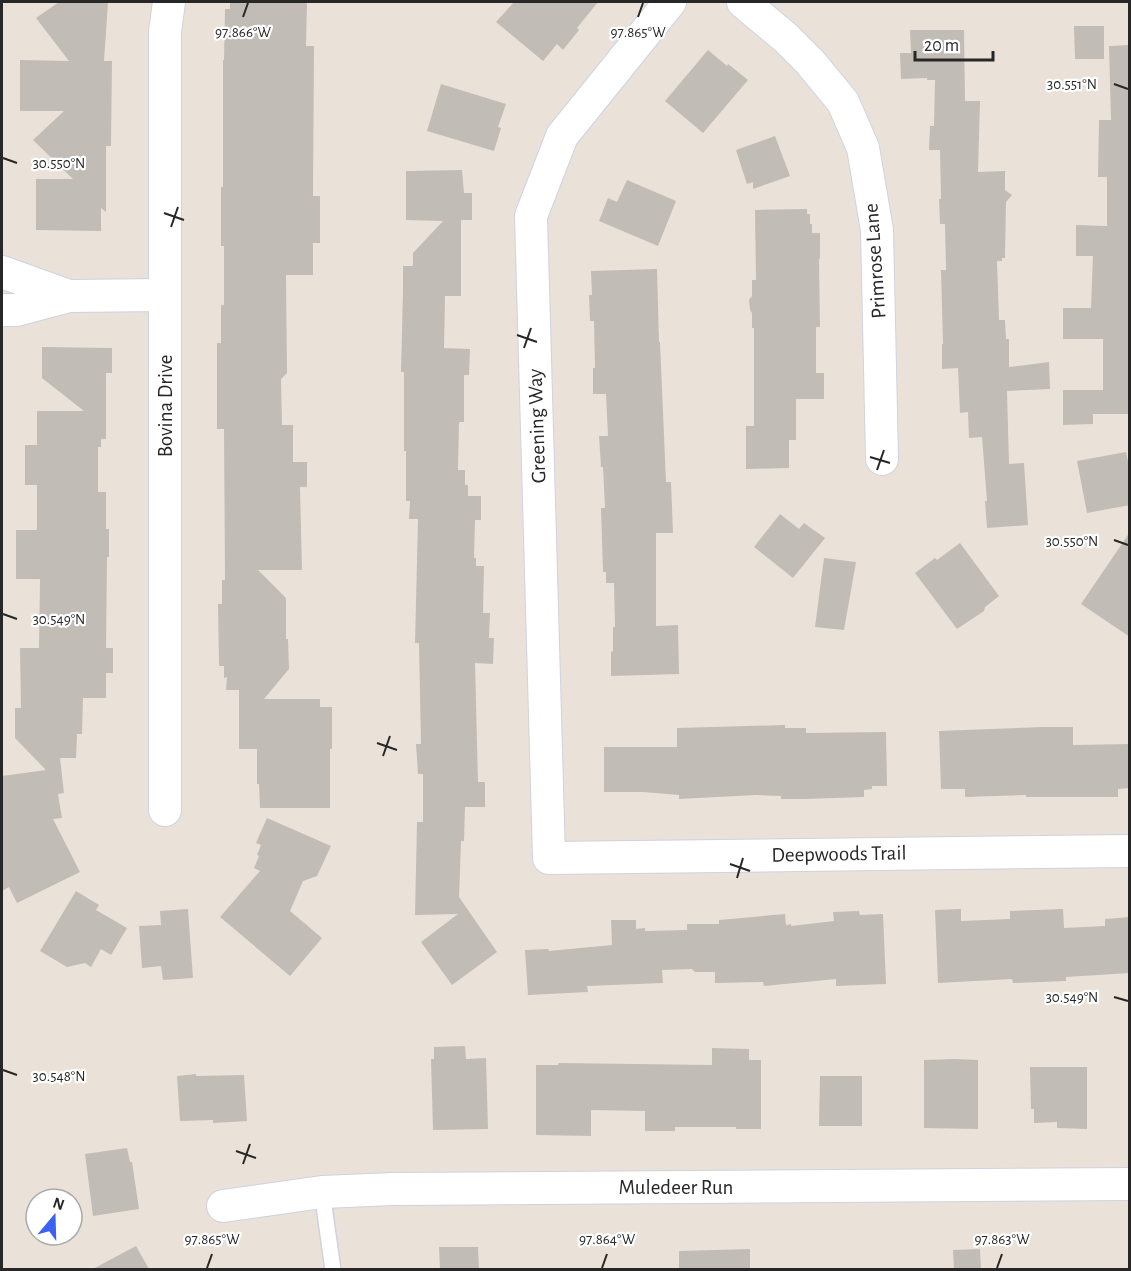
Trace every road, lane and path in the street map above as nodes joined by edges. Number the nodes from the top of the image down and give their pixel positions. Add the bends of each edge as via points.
1 (169, 2) edge
2 (670, 2) edge
3 (743, 2) edge
4 (2, 272) edge
5 (165, 295) junction
6 (69, 296) junction
7 (2, 310) edge
8 (882, 459) dead end
9 (165, 810) dead end
10 (1130, 851) edge
11 (549, 858) joint
12 (1130, 1184) edge
13 (322, 1192) junction
14 (223, 1206) dead end
15 (333, 1269) edge

1 - 5 street, Bovina Drive via 165,32
2 - 11 street, Greening Way via 562,136 531,216
3 - 8 street, Primrose Lane via 786,38 843,102 863,148 877,230
4 - 6 street
5 - 6 street
5 - 9 street, Bovina Drive
6 - 7 street
10 - 11 street, Deepwoods Trail
12 - 13 street, Muledeer Run
13 - 14 street, Muledeer Run
13 - 15 lane

